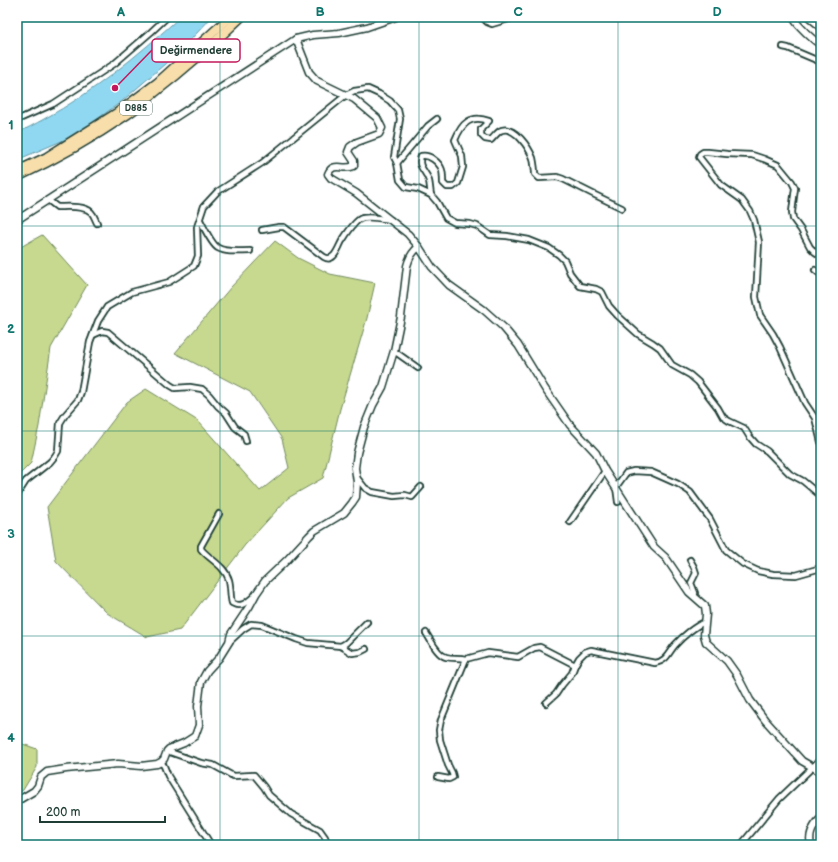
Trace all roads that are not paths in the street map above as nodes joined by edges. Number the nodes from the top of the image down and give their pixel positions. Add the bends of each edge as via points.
1 (166, 17) edge
2 (230, 17) edge
3 (241, 17) edge
4 (396, 17) edge
5 (482, 17) edge
6 (514, 17) edge
7 (794, 17) edge
8 (809, 17) edge
9 (821, 27) edge
10 (296, 39) junction
11 (821, 45) edge
12 (783, 47) dead end
13 (821, 62) edge
14 (346, 95) junction
15 (437, 119) dead end
16 (17, 120) edge
17 (397, 163) junction
18 (17, 171) edge
19 (17, 177) edge
20 (431, 195) junction
21 (48, 200) junction
22 (622, 208) dead end
23 (17, 220) edge
24 (200, 220) junction
25 (391, 220) junction
26 (97, 223) dead end
27 (262, 230) dead end
28 (419, 247) junction
29 (250, 251) dead end
30 (821, 256) edge
31 (815, 270) dead end
32 (821, 273) edge
33 (93, 335) junction
34 (394, 351) junction
35 (418, 368) dead end
36 (246, 441) dead end
37 (821, 442) edge
38 (605, 472) junction
39 (355, 475) junction
40 (422, 487) dead end
41 (616, 487) junction
42 (17, 494) edge
43 (821, 496) edge
44 (618, 502) dead end
45 (219, 514) dead end
46 (570, 522) dead end
47 (690, 560) dead end
48 (821, 568) edge
49 (256, 594) junction
50 (694, 596) junction
51 (367, 622) dead end
52 (705, 622) junction
53 (426, 633) dead end
54 (230, 642) junction
55 (341, 646) junction
56 (366, 649) dead end
57 (466, 660) junction
58 (575, 665) junction
59 (546, 703) dead end
60 (167, 751) junction
61 (821, 759) edge
62 (161, 762) junction
63 (813, 767) junction
64 (821, 772) edge
65 (438, 776) dead end
66 (17, 802) edge
67 (821, 818) edge
68 (211, 845) edge
69 (327, 845) edge
70 (741, 845) edge
71 (811, 845) edge

1 - 16 street via 114,64 53,104
2 - 18 highway, D885 via 163,78 117,113 47,157
3 - 19 highway, D885 via 212,46 129,113 47,164
4 - 10 street via 339,33
5 - 6 street via 492,24
7 - 11 street via 794,20
8 - 9 street
10 - 14 street via 309,72 317,81
10 - 21 street
12 - 13 street
14 - 17 street via 354,91 368,90 390,101 398,110 400,119 394,157
14 - 24 street via 262,163 217,192 204,206
14 - 25 street via 377,118 382,128 379,134 350,147 348,152 354,166 335,166 328,174
15 - 17 street
17 - 20 street via 400,180 406,187
20 - 22 street via 429,182 420,166 421,156 426,155 440,165 443,183 447,187 453,187 458,183 463,167 462,156 455,140 457,134 468,121 478,118 489,121 481,129 481,135 485,139 491,140 503,129 519,136 532,156 534,174 539,178 563,179
20 - 43 street via 446,218 455,223 477,226 490,235 529,240 559,255 566,261 570,273 580,286 602,292 616,315 660,348 672,365 698,382 723,416 744,428 756,444 768,451 790,474
21 - 23 street
21 - 26 street via 57,207 73,206 90,211
24 - 29 street via 212,243 218,248
24 - 33 street via 197,227 198,256 194,266 169,282 132,292 107,307
25 - 27 street via 360,218 342,241 336,254 330,258 324,257 284,227
25 - 28 street
28 - 34 street via 409,258 407,266
28 - 38 street via 432,267 450,285 484,310 518,345 570,425 596,453
30 - 37 street via 810,246 793,219 795,188 778,166 752,155 708,152 700,154 699,157 721,185 742,200 754,220 758,242 756,297 760,315 780,347 805,403 815,418
31 - 32 street
33 - 36 street via 102,331 108,332 175,388 196,388 210,395 244,434
33 - 42 street via 80,396 60,423 58,451
34 - 35 street
34 - 39 street via 383,387 364,427 357,453
38 - 41 street
38 - 46 street
39 - 40 street via 361,485 372,492 394,496 412,497
39 - 49 street via 356,497 344,513 314,531 265,581
41 - 44 street
41 - 48 street via 626,473 651,472 690,492 710,519 726,550 743,564 773,574 796,575
41 - 50 street via 654,547 666,558
45 - 49 street via 201,546 202,549 227,574 232,603 244,604
47 - 50 street via 696,573 691,583
49 - 54 street via 231,634
50 - 52 street via 705,606
51 - 55 street
52 - 58 street via 679,641 662,662 648,662 591,650 585,652
52 - 63 street via 706,642 727,661 765,720 797,756
53 - 57 street via 442,655
54 - 55 street via 243,628 251,624 308,642
54 - 60 street via 201,682 199,725 195,736
55 - 56 street via 352,653
57 - 58 street via 488,653 518,657 540,647
57 - 65 street via 439,730 453,777 449,779
58 - 59 street via 556,694
60 - 62 street
60 - 69 street via 213,765 234,776 254,775 269,795 291,814 320,830
61 - 63 street
62 - 66 street via 141,766 118,764 47,772 41,777 34,791
62 - 68 street
63 - 64 street
63 - 70 street via 779,799
67 - 71 street via 811,834

